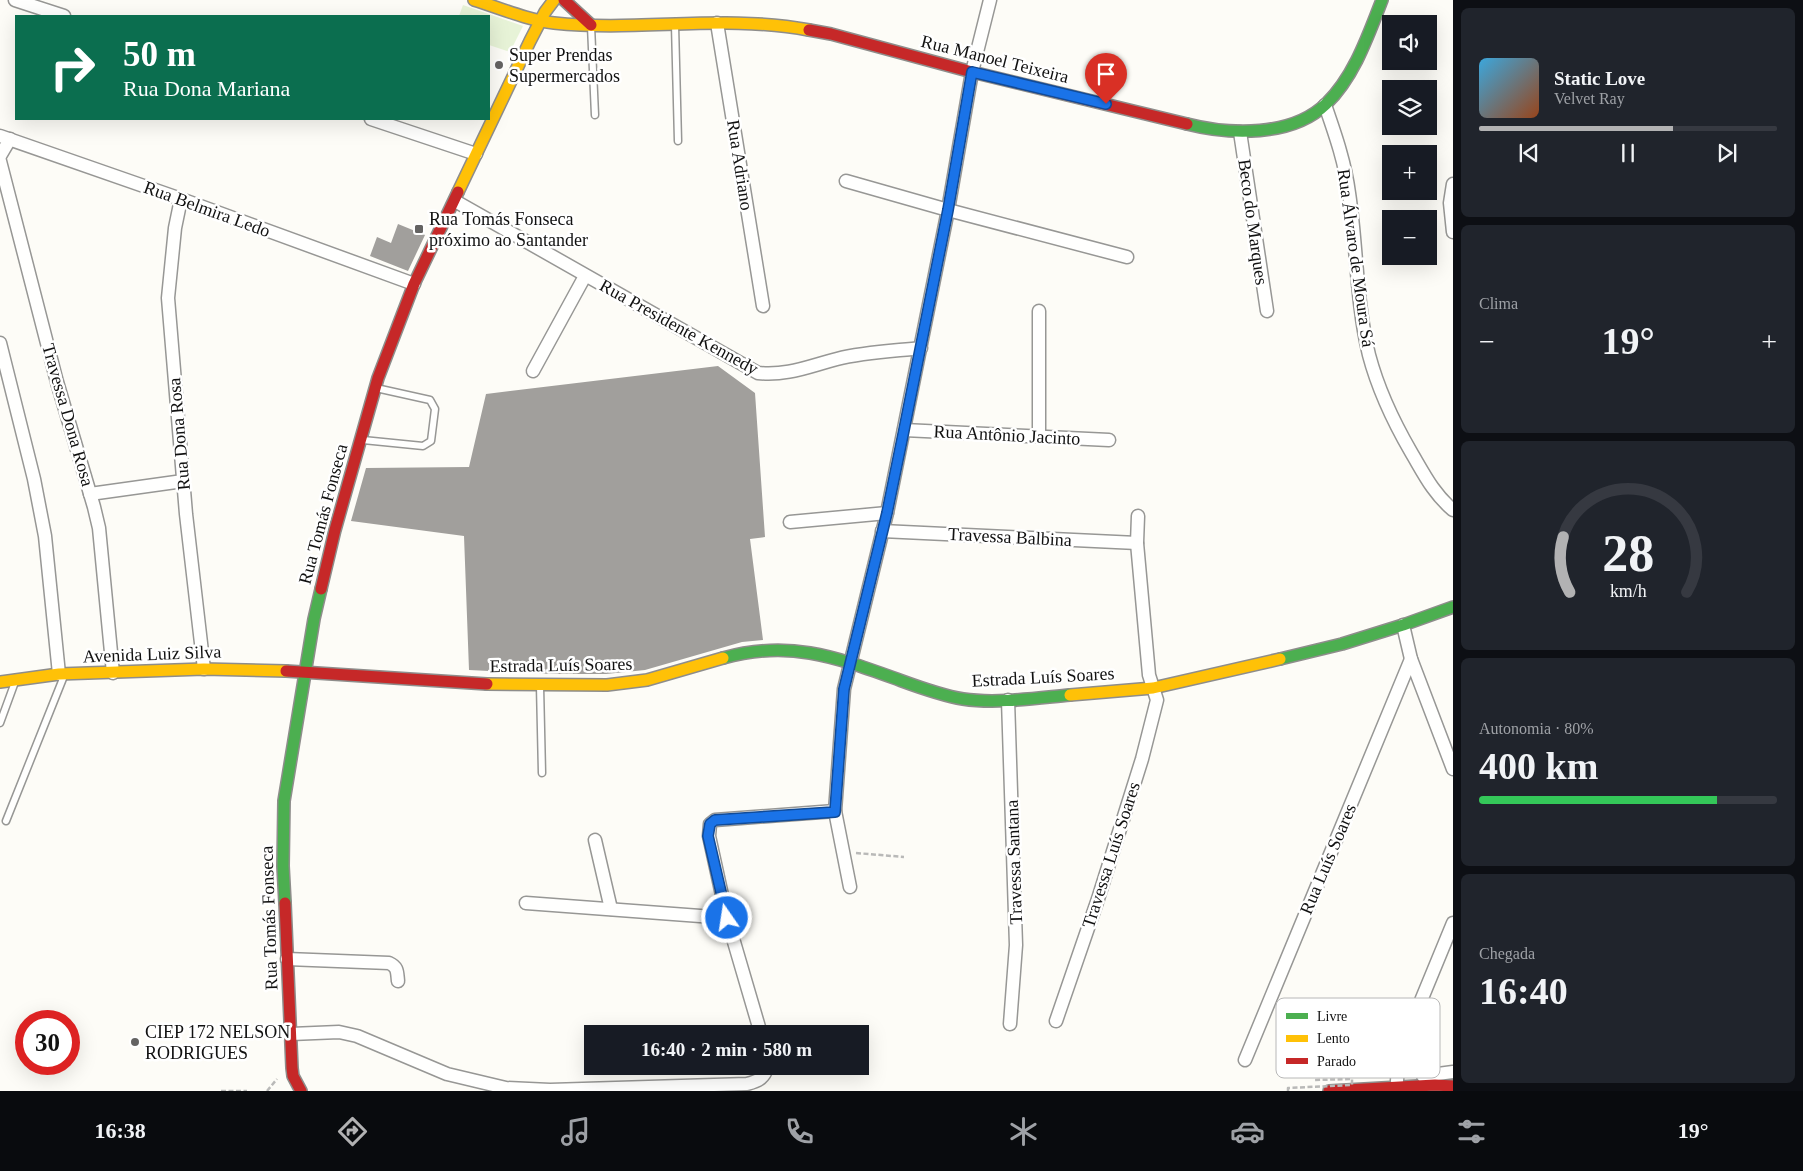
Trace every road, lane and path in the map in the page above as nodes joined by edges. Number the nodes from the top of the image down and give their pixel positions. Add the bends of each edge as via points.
1 (15, 0) edge
2 (474, 0) edge
3 (545, 0) edge
4 (554, 0) edge
5 (564, 0) edge
6 (990, 0) edge
7 (1382, 0) edge
8 (61, 15) edge
9 (543, 17) junction
10 (717, 23) junction
11 (675, 24) junction
12 (591, 25) junction
13 (972, 72) junction
14 (1325, 105) junction
15 (595, 115) dead end
16 (374, 120) edge
17 (1240, 132) junction
18 (5, 138) edge
19 (678, 141) dead end
20 (476, 154) junction
21 (0, 156) edge
22 (0, 161) edge
23 (846, 181) dead end
24 (1453, 184) edge
25 (181, 199) junction
26 (454, 201) junction
27 (948, 210) junction
28 (1453, 232) edge
29 (1127, 257) dead end
30 (585, 276) junction
31 (414, 284) junction
32 (763, 306) dead end
33 (1040, 311) dead end
34 (1267, 311) dead end
35 (0, 343) edge
36 (921, 348) junction
37 (533, 371) dead end
38 (375, 388) junction
39 (904, 430) junction
40 (1040, 436) junction
41 (360, 440) junction
42 (1109, 440) dead end
43 (183, 481) junction
44 (90, 494) junction
45 (1453, 510) edge
46 (887, 513) junction
47 (1138, 516) dead end
48 (790, 522) dead end
49 (882, 531) junction
50 (1137, 542) junction
51 (1451, 609) edge
52 (1403, 625) junction
53 (1412, 659) junction
54 (850, 662) junction
55 (204, 669) junction
56 (306, 670) junction
57 (113, 673) junction
58 (62, 674) junction
59 (15, 680) junction
60 (0, 682) edge
61 (540, 686) junction
62 (1154, 688) junction
63 (1008, 700) junction
64 (0, 723) edge
65 (1453, 769) edge
66 (542, 773) dead end
67 (835, 812) junction
68 (6, 821) dead end
69 (595, 840) dead end
70 (843, 852) junction
71 (904, 857) dead end
72 (850, 887) dead end
73 (526, 902) dead end
74 (611, 910) junction
75 (727, 918) junction
76 (1453, 923) edge
77 (287, 958) junction
78 (398, 981) dead end
79 (1422, 998) edge
80 (1056, 1021) dead end
81 (1010, 1024) dead end
82 (758, 1025) edge
83 (291, 1034) junction
84 (1245, 1060) dead end
85 (1453, 1072) edge
86 (765, 1075) edge
87 (1440, 1075) edge
88 (293, 1076) junction
89 (1393, 1078) edge
90 (1422, 1078) edge
91 (1314, 1080) dead end
92 (1391, 1084) junction
93 (1453, 1086) edge
94 (221, 1091) edge
95 (247, 1091) edge
96 (285, 1091) edge
97 (301, 1091) edge
98 (1288, 1091) edge
99 (1329, 1091) edge

1 - 8 street
2 - 9 main road, Rua Manoel Teixeira
3 - 9 main road
4 - 9 main road, Rua Tomás Fonseca
5 - 12 main road
6 - 13 street
7 - 14 main road, Rua Manoel Teixeira via 1353,66
9 - 12 main road, Rua Manoel Teixeira
9 - 20 main road, Rua Tomás Fonseca
10 - 11 main road, Rua Manoel Teixeira
10 - 13 main road, Rua Manoel Teixeira via 782,25 831,34
10 - 32 street, Rua Adriano
11 - 12 main road, Rua Manoel Teixeira
11 - 19 lane
12 - 15 lane
13 - 17 main road, Rua Manoel Teixeira via 1202,128
13 - 27 street
14 - 17 main road, Rua Manoel Teixeira via 1288,124 1263,131
14 - 45 street, Rua Álvaro de Moura Sá via 1342,153 1350,194 1363,325 1377,381 1392,418 1430,486
16 - 20 street
17 - 34 street, Beco do Marques
18 - 21 street
18 - 25 street, Rua Belmira Ledo
20 - 26 main road, Rua Tomás Fonseca
22 - 44 street, Travessa Dona Rosa via 57,382
23 - 27 street
24 - 28 street via 1450,203
25 - 31 street, Rua Belmira Ledo
25 - 43 street, Rua Dona Rosa via 168,298
26 - 30 street, Rua Presidente Kennedy
26 - 31 main road, Rua Tomás Fonseca
27 - 29 street
27 - 36 street
30 - 36 street, Rua Presidente Kennedy via 758,373 790,373 838,359
30 - 37 street
31 - 38 main road, Rua Tomás Fonseca
33 - 40 street
35 - 58 street via 45,536
36 - 39 street
38 - 41 main road, Rua Tomás Fonseca
38 - 41 lane via 430,400 435,409 431,442 422,446
39 - 40 street, Rua Antônio Jacinto
39 - 46 street
40 - 42 street, Rua Antônio Jacinto
41 - 56 main road, Rua Tomás Fonseca via 314,619
43 - 44 street
43 - 55 street, Rua Dona Rosa
44 - 57 street, Travessa Dona Rosa via 99,528
46 - 48 street
46 - 49 street
47 - 50 street, Travessa Luís Soares
49 - 50 street, Travessa Balbina
49 - 54 street
50 - 62 street, Travessa Luís Soares
51 - 52 main road, Estrada Luís Soares
52 - 53 street
52 - 62 main road, Estrada Luís Soares via 1342,644
53 - 65 street
53 - 84 street, Rua Luís Soares
54 - 61 main road, Estrada Luís Soares via 817,653 778,649 746,652 647,680 606,686
54 - 63 main road, Estrada Luís Soares via 924,689 964,699
54 - 67 street via 844,689
55 - 56 main road, Avenida Luiz Silva
55 - 57 main road, Avenida Luiz Silva
56 - 61 main road, Estrada Luís Soares
56 - 77 main road, Rua Tomás Fonseca via 284,801
57 - 58 main road, Avenida Luiz Silva
58 - 59 main road, Avenida Luiz Silva
58 - 68 lane
59 - 60 main road, Avenida Luiz Silva
59 - 64 lane
61 - 66 lane
62 - 63 main road, Estrada Luís Soares
62 - 80 street, Travessa Luís Soares via 1157,700 1142,759
63 - 81 street, Travessa Santana via 1016,945
67 - 70 street
67 - 75 street via 715,820 710,824 708,836
69 - 74 street
70 - 71 path
70 - 72 street
73 - 74 street
74 - 75 street
75 - 82 street
76 - 79 street
77 - 78 street via 389,963 397,970
77 - 83 main road, Rua Tomás Fonseca
83 - 86 street via 339,1032 356,1036 447,1074 506,1088 550,1090 747,1084
83 - 88 main road, Rua Tomás Fonseca
85 - 87 street
88 - 96 main road
88 - 97 main road, Rua Tomás Fonseca
89 - 92 street
90 - 92 street
91 - 98 path, bridge via 1352,1079 1352,1085 1288,1088
92 - 93 main road
92 - 99 main road
94 - 95 path

